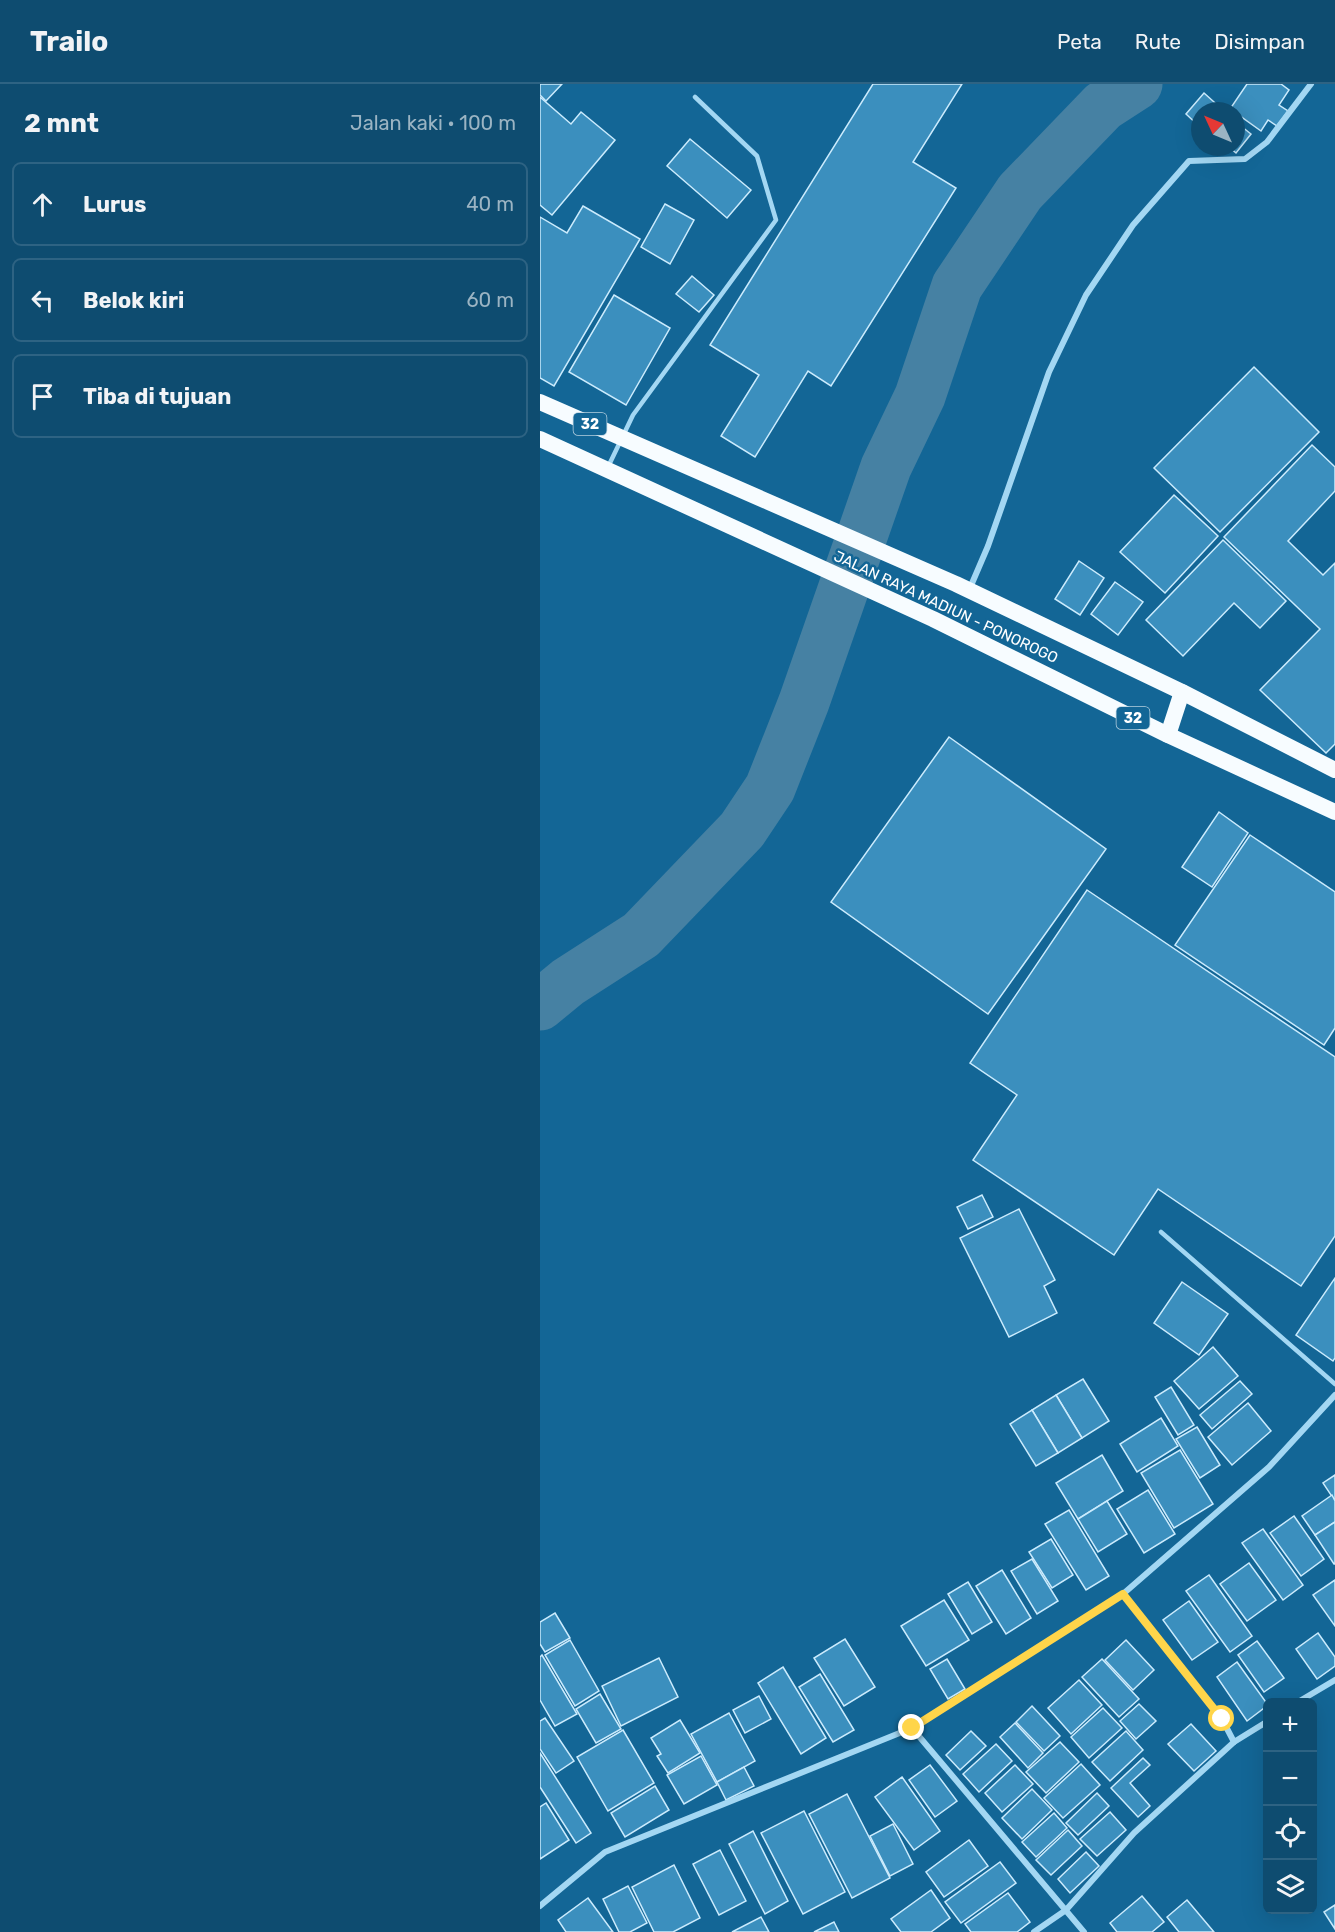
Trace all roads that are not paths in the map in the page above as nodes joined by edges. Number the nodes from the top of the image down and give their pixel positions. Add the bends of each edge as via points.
1 (1311, 84) edge
2 (695, 97) dead end
3 (540, 402) edge
4 (621, 438) junction
5 (540, 440) edge
6 (607, 470) junction
7 (963, 587) junction
8 (1182, 692) junction
9 (1167, 735) junction
10 (1335, 771) edge
11 (1335, 812) edge
12 (1161, 1232) dead end
13 (1335, 1384) edge
14 (1335, 1395) edge
15 (1123, 1594) junction
16 (1335, 1680) edge
17 (1305, 1698) edge
18 (1263, 1724) edge
19 (912, 1728) junction
20 (1234, 1742) junction
21 (540, 1906) edge
22 (1066, 1910) junction
23 (1034, 1932) edge
24 (1084, 1932) edge

1 - 7 street via 1267,142 1245,159 1189,162 1133,225 1086,295 1049,372 988,546 979,568
2 - 4 lane via 757,156 776,220 633,415
3 - 4 highway, JALAN RAYA MADIUN - PONOROGO / 32
4 - 6 lane
4 - 7 highway, JALAN RAYA MADIUN - PONOROGO / 32
5 - 6 highway, JALAN RAYA MADIUN - PONOROGO / 32
6 - 9 highway, JALAN RAYA MADIUN - PONOROGO / 32 via 933,619
7 - 8 highway, JALAN RAYA MADIUN - PONOROGO / 32
8 - 9 highway
8 - 10 highway, JALAN RAYA MADIUN - PONOROGO / 32
9 - 11 highway, JALAN RAYA MADIUN - PONOROGO / 32
12 - 13 lane
14 - 15 street via 1269,1467
15 - 19 street
15 - 20 street via 1222,1719
16 - 17 street
18 - 20 street
19 - 21 street via 605,1852
19 - 22 street
20 - 22 street via 1134,1833
22 - 23 street
22 - 24 street

